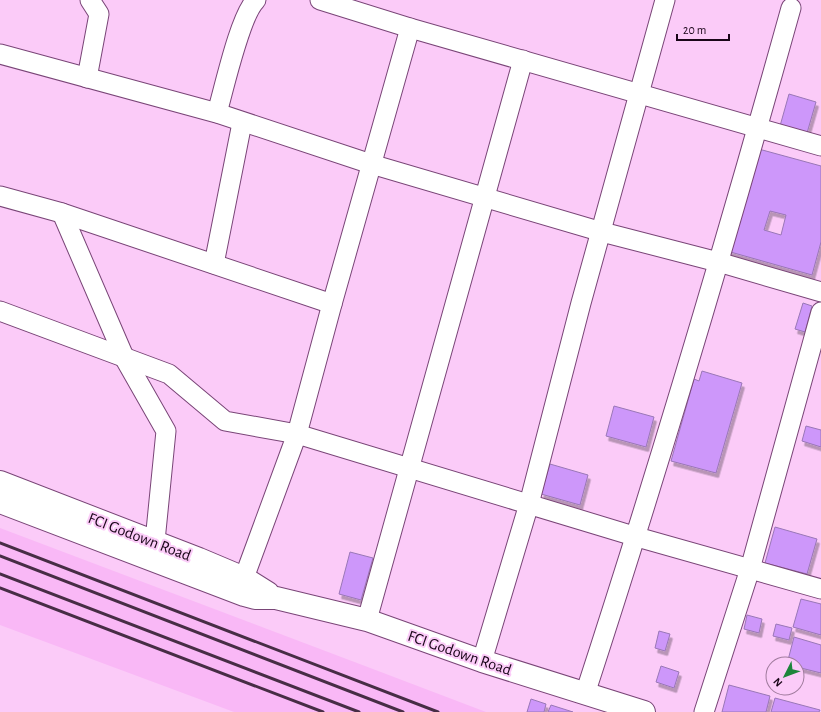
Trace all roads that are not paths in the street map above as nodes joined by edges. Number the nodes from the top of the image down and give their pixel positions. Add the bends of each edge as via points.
1 (90, 0) edge
2 (256, 0) edge
3 (320, 0) edge
4 (665, 0) edge
5 (791, 8) dead end
6 (410, 28) junction
7 (0, 54) edge
8 (522, 60) junction
9 (87, 78) junction
10 (639, 93) junction
11 (217, 113) junction
12 (242, 123) junction
13 (758, 127) junction
14 (821, 146) edge
15 (372, 164) junction
16 (0, 196) edge
17 (485, 197) junction
18 (62, 213) junction
19 (602, 232) junction
20 (718, 262) junction
21 (214, 264) junction
22 (821, 292) edge
23 (332, 304) junction
24 (0, 311) edge
25 (821, 312) edge
26 (125, 359) junction
27 (297, 434) junction
28 (409, 468) junction
29 (0, 482) edge
30 (0, 502) edge
31 (528, 504) junction
32 (636, 537) junction
33 (156, 541) junction
34 (750, 569) junction
35 (244, 578) junction
36 (821, 589) edge
37 (276, 598) junction
38 (367, 620) junction
39 (482, 661) junction
40 (585, 694) junction
41 (644, 712) edge
42 (704, 712) edge

1 - 9 street via 100,14
2 - 11 street via 242,26
3 - 6 street
4 - 10 street
5 - 13 street
6 - 8 street
6 - 15 street
7 - 9 street
8 - 10 street
8 - 17 street
9 - 11 street
10 - 13 street
10 - 19 street
11 - 12 street
12 - 15 street
12 - 21 street
13 - 14 street
13 - 20 street
15 - 17 street
15 - 23 street
16 - 18 street
17 - 19 street
17 - 28 street
18 - 21 street
18 - 26 street
19 - 20 street
19 - 31 street
20 - 22 street
20 - 32 street
21 - 23 street
23 - 27 street
24 - 26 street
25 - 34 street
26 - 27 street via 169,374 224,421
26 - 33 street via 166,431
27 - 28 street
27 - 35 street
28 - 31 street
28 - 38 street
29 - 33 street, FCI Godown Road
30 - 37 street, FCI Godown Road via 222,587 255,598
31 - 32 street
31 - 39 street
32 - 34 street
32 - 40 street
33 - 35 street, FCI Godown Road
34 - 36 street
34 - 42 street
35 - 37 street, FCI Godown Road
37 - 38 street, FCI Godown Road
38 - 39 street, FCI Godown Road
39 - 40 street, FCI Godown Road
40 - 41 street, FCI Godown Road

